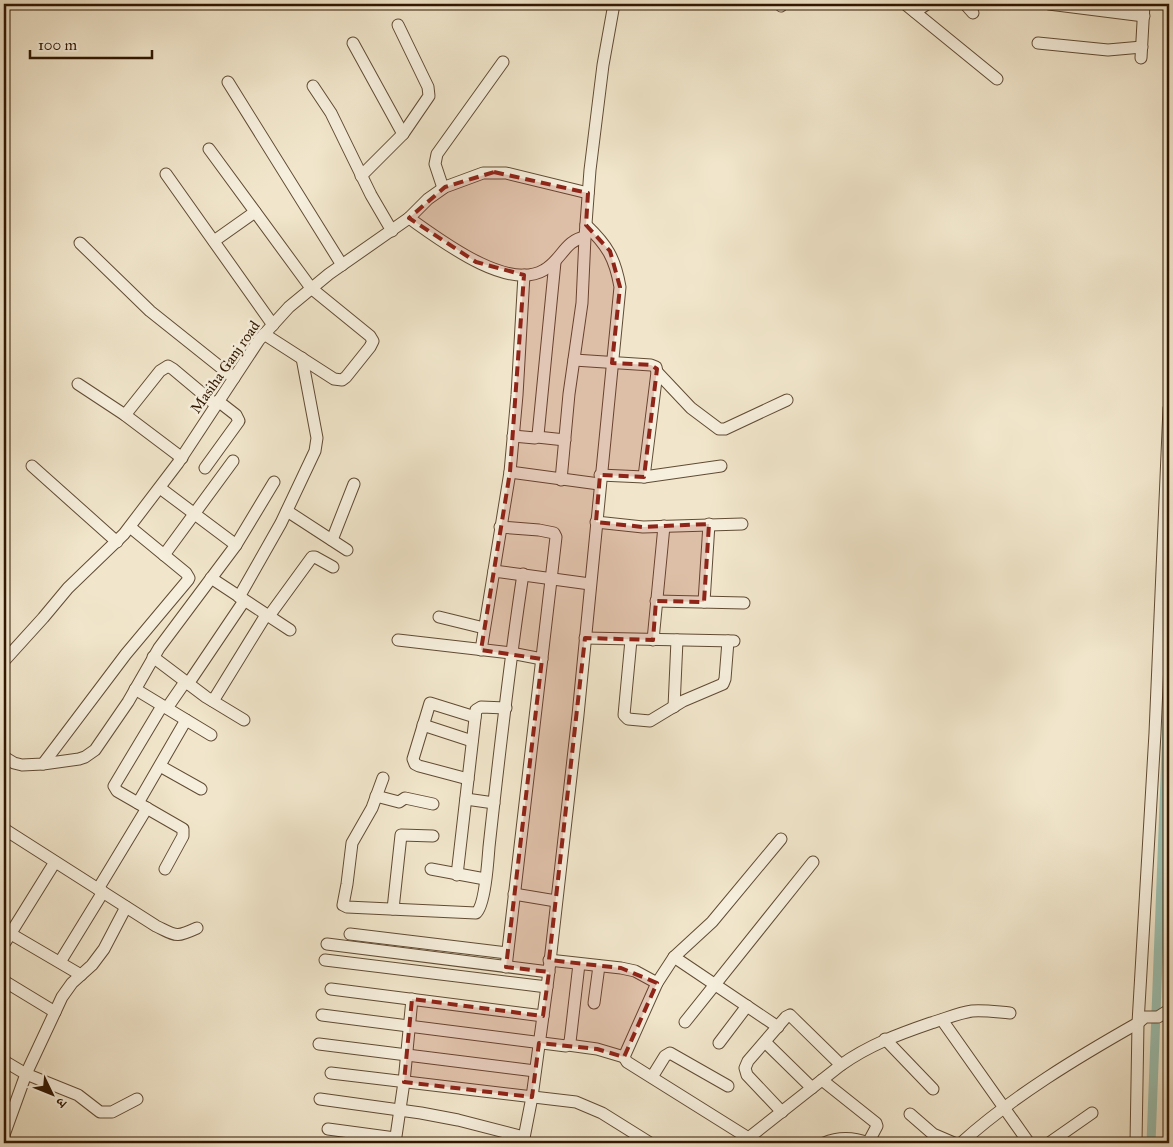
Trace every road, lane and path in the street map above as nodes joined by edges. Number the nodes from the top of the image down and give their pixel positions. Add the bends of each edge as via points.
1 (614, 4) edge
2 (905, 4) edge
3 (927, 4) edge
4 (965, 4) edge
5 (1049, 4) edge
6 (1144, 10) edge
7 (915, 12) junction
8 (973, 13) dead end
9 (398, 25) dead end
10 (353, 43) dead end
11 (1038, 43) dead end
12 (503, 62) dead end
13 (997, 79) dead end
14 (228, 82) dead end
15 (313, 86) dead end
16 (403, 134) junction
17 (209, 148) dead end
18 (166, 174) dead end
19 (361, 176) junction
20 (444, 188) junction
21 (588, 193) junction
22 (255, 212) junction
23 (409, 218) junction
24 (586, 225) junction
25 (392, 231) junction
26 (585, 237) junction
27 (214, 241) junction
28 (80, 243) dead end
29 (554, 262) junction
30 (342, 265) junction
31 (524, 275) junction
32 (311, 288) junction
33 (273, 325) junction
34 (264, 334) junction
35 (302, 358) junction
36 (574, 360) junction
37 (612, 363) junction
38 (657, 372) junction
39 (234, 378) junction
40 (78, 384) dead end
41 (787, 400) dead end
42 (217, 403) junction
43 (1169, 408) edge
44 (125, 415) junction
45 (513, 436) junction
46 (537, 437) junction
47 (565, 440) junction
48 (182, 458) junction
49 (233, 461) dead end
50 (32, 466) dead end
51 (721, 466) dead end
52 (205, 468) dead end
53 (510, 472) junction
54 (644, 478) junction
55 (600, 479) junction
56 (561, 480) junction
57 (274, 482) dead end
58 (354, 484) dead end
59 (160, 488) junction
60 (287, 511) junction
61 (194, 514) junction
62 (596, 522) junction
63 (709, 524) junction
64 (742, 524) dead end
65 (664, 526) junction
66 (130, 527) junction
67 (500, 527) junction
68 (332, 540) junction
69 (117, 542) junction
70 (236, 546) junction
71 (347, 550) dead end
72 (164, 555) junction
73 (333, 567) dead end
74 (494, 571) junction
75 (523, 574) junction
76 (211, 578) junction
77 (552, 578) junction
78 (590, 584) junction
79 (241, 599) junction
80 (656, 601) junction
81 (704, 602) junction
82 (744, 603) dead end
83 (268, 616) junction
84 (439, 617) dead end
85 (484, 628) junction
86 (290, 630) dead end
87 (585, 638) junction
88 (398, 640) dead end
89 (631, 640) junction
90 (653, 640) junction
91 (676, 640) junction
92 (481, 650) junction
93 (511, 654) junction
94 (153, 657) junction
95 (542, 659) junction
96 (4, 662) edge
97 (186, 683) junction
98 (135, 689) junction
99 (213, 701) junction
100 (164, 707) junction
101 (674, 707) junction
102 (506, 708) junction
103 (475, 717) junction
104 (186, 720) junction
105 (244, 720) dead end
106 (423, 725) junction
107 (211, 735) dead end
108 (472, 741) junction
109 (5, 759) edge
110 (43, 764) junction
111 (160, 766) junction
112 (383, 778) dead end
113 (468, 779) junction
114 (200, 789) dead end
115 (376, 796) junction
116 (466, 799) junction
117 (494, 803) junction
118 (433, 804) dead end
119 (143, 805) junction
120 (4, 829) edge
121 (434, 836) dead end
122 (781, 839) dead end
123 (55, 862) junction
124 (813, 862) dead end
125 (165, 869) dead end
126 (431, 869) dead end
127 (457, 875) junction
128 (485, 879) junction
129 (100, 890) junction
130 (514, 894) junction
131 (556, 901) junction
132 (126, 906) junction
133 (393, 909) junction
134 (197, 928) dead end
135 (11, 934) junction
136 (350, 934) dead end
137 (4, 944) edge
138 (327, 944) dead end
139 (508, 953) junction
140 (674, 957) junction
141 (324, 960) dead end
142 (549, 960) junction
143 (60, 962) junction
144 (579, 964) junction
145 (599, 966) junction
146 (506, 967) junction
147 (549, 972) junction
148 (81, 975) junction
149 (4, 981) edge
150 (657, 983) junction
151 (714, 984) junction
152 (547, 986) junction
153 (332, 989) dead end
154 (412, 999) junction
155 (594, 1003) dead end
156 (747, 1006) junction
157 (1169, 1010) edge
158 (55, 1012) junction
159 (1010, 1013) dead end
160 (322, 1015) dead end
161 (543, 1016) junction
162 (942, 1020) junction
163 (1141, 1020) junction
164 (685, 1022) dead end
165 (408, 1027) junction
166 (778, 1027) junction
167 (885, 1040) junction
168 (765, 1042) junction
169 (539, 1043) junction
170 (719, 1043) dead end
171 (319, 1044) dead end
172 (568, 1045) junction
173 (406, 1054) junction
174 (624, 1057) junction
175 (4, 1062) edge
176 (841, 1064) junction
177 (535, 1071) junction
178 (331, 1073) dead end
179 (26, 1074) junction
180 (652, 1077) junction
181 (822, 1080) junction
182 (404, 1082) junction
183 (728, 1086) dead end
184 (812, 1088) junction
185 (933, 1089) dead end
186 (532, 1097) junction
187 (137, 1099) dead end
188 (320, 1099) dead end
189 (1005, 1108) junction
190 (400, 1110) junction
191 (782, 1112) junction
192 (1092, 1113) dead end
193 (910, 1114) dead end
194 (328, 1129) dead end
195 (4, 1135) edge
196 (524, 1140) edge
197 (395, 1141) edge
198 (746, 1141) edge
199 (650, 1143) edge
200 (824, 1143) edge
201 (868, 1143) edge
202 (954, 1143) edge
203 (961, 1143) edge
204 (1029, 1143) edge
205 (1049, 1143) edge
206 (1136, 1143) edge

1 - 21 street
2 - 7 street
3 - 7 street
4 - 8 street
5 - 6 street
6 - 11 street via 1141,52
7 - 13 street
9 - 16 street via 430,92
10 - 16 street
12 - 20 street via 437,154 435,164
14 - 30 street
15 - 19 street via 331,113
16 - 19 street
17 - 22 street
18 - 27 street
19 - 25 street
20 - 21 street, Masiha Ganj road via 494,172
20 - 23 street, Masiha Ganj road
21 - 24 street
22 - 27 street
22 - 32 street
23 - 25 street, Masiha Ganj road
23 - 31 street via 476,262 506,273
24 - 26 street
24 - 37 street via 606,245 617,270 620,287
25 - 30 street, Masiha Ganj road
26 - 29 street via 576,238
26 - 36 street via 582,304
27 - 33 street
28 - 39 street via 150,311
29 - 31 street via 541,272
29 - 46 street
30 - 32 street, Masiha Ganj road
31 - 45 street
32 - 33 street, Masiha Ganj road
32 - 35 street via 370,336 372,344 342,380 334,379
33 - 34 street, Masiha Ganj road
34 - 35 street
34 - 39 street, Masiha Ganj road
35 - 60 street via 317,444
36 - 37 street
36 - 47 street
37 - 38 street via 651,365
37 - 55 street
38 - 41 street via 691,408 719,429
38 - 54 street
39 - 42 street, Masiha Ganj road
40 - 44 street
42 - 44 street via 168,366 160,371
42 - 48 street, Masiha Ganj road
42 - 52 street via 236,415 239,422
43 - 163 street
44 - 48 street
45 - 46 street
45 - 53 street
46 - 47 street
47 - 56 street
48 - 59 street, Masiha Ganj road
49 - 61 street
50 - 69 street
51 - 54 street
53 - 56 street
53 - 67 street
54 - 55 street
55 - 56 street
55 - 62 street
57 - 70 street
58 - 68 street
59 - 61 street
59 - 66 street, Masiha Ganj road
60 - 68 street
60 - 79 street
61 - 70 street
61 - 72 street
62 - 65 street
62 - 78 street
63 - 64 street
63 - 65 street
63 - 81 street
65 - 80 street
66 - 69 street, Masiha Ganj road
66 - 72 street
67 - 74 street
67 - 77 street via 556,534
68 - 71 street
69 - 96 street, Masiha Ganj road via 68,588
70 - 76 street
72 - 110 street via 186,573 188,580 126,654
73 - 83 street via 312,557
74 - 75 street
74 - 85 street
75 - 77 street
75 - 93 street
76 - 79 street
76 - 94 street
77 - 78 street
77 - 95 street
78 - 87 street
79 - 83 street
79 - 97 street
80 - 81 street
80 - 90 street
81 - 82 street
83 - 86 street
83 - 99 street
84 - 85 street
85 - 92 street
87 - 89 street
87 - 131 street
88 - 92 street
89 - 90 street
89 - 101 street via 625,716 648,721
90 - 91 street
91 - 101 street
91 - 101 street via 732,641 723,684
92 - 93 street
93 - 95 street
93 - 102 street
94 - 97 street
94 - 98 street
95 - 130 street
97 - 99 street
97 - 100 street
98 - 100 street
98 - 110 street via 92,753 79,760
99 - 105 street
100 - 104 street
100 - 119 street via 114,786
102 - 103 street via 479,707
102 - 117 street
103 - 106 street via 430,703
103 - 108 street
104 - 107 street
104 - 111 street
106 - 108 street
106 - 113 street via 413,759 415,764
108 - 113 street
109 - 110 street via 22,764
111 - 114 street
111 - 119 street
112 - 115 street
113 - 116 street
115 - 118 street via 399,802 405,798
115 - 133 street via 352,843 342,903 347,907
116 - 117 street
116 - 127 street
117 - 128 street
119 - 125 street via 184,832
119 - 129 street
120 - 123 street
121 - 133 street via 401,835
122 - 140 street via 712,922
123 - 129 street
123 - 135 street
124 - 151 street
126 - 127 street
127 - 128 street
128 - 133 street via 481,907 476,913
129 - 132 street
129 - 143 street
130 - 131 street
130 - 139 street
131 - 142 street
132 - 134 street via 175,935
132 - 148 street via 104,949
135 - 137 street
135 - 143 street
136 - 139 street
138 - 146 street
139 - 146 street
140 - 150 street
140 - 151 street
141 - 152 street
142 - 144 street
142 - 147 street
143 - 148 street
144 - 145 street
144 - 172 street
145 - 150 street via 629,970
145 - 155 street
146 - 147 street
147 - 152 street
148 - 158 street via 67,988
149 - 158 street
150 - 174 street
151 - 156 street
151 - 164 street
152 - 161 street
153 - 154 street
154 - 161 street
154 - 165 street
156 - 166 street
156 - 170 street
157 - 163 street via 1158,1017
158 - 179 street
159 - 162 street via 976,1011
160 - 165 street
161 - 169 street
162 - 167 street
162 - 189 street
163 - 189 street via 1072,1060
163 - 206 street
165 - 169 street
165 - 173 street
166 - 168 street
166 - 176 street via 791,1016
167 - 176 street
167 - 185 street
168 - 184 street
168 - 191 street via 748,1061 745,1072
169 - 172 street
169 - 177 street
171 - 173 street
172 - 174 street
173 - 177 street
173 - 182 street
174 - 180 street
175 - 179 street
176 - 181 street
177 - 186 street
178 - 182 street
179 - 187 street via 78,1095 100,1112 112,1112
179 - 195 street
180 - 183 street via 670,1053
180 - 198 street
181 - 184 street
181 - 201 street via 877,1124
182 - 186 street
182 - 190 street
184 - 191 street
186 - 196 street
186 - 199 street via 576,1102 589,1107
188 - 190 street
189 - 203 street
189 - 204 street
190 - 196 street via 458,1120
190 - 197 street
191 - 198 street
192 - 205 street
193 - 202 street via 933,1134
194 - 197 street
200 - 201 street via 850,1138

